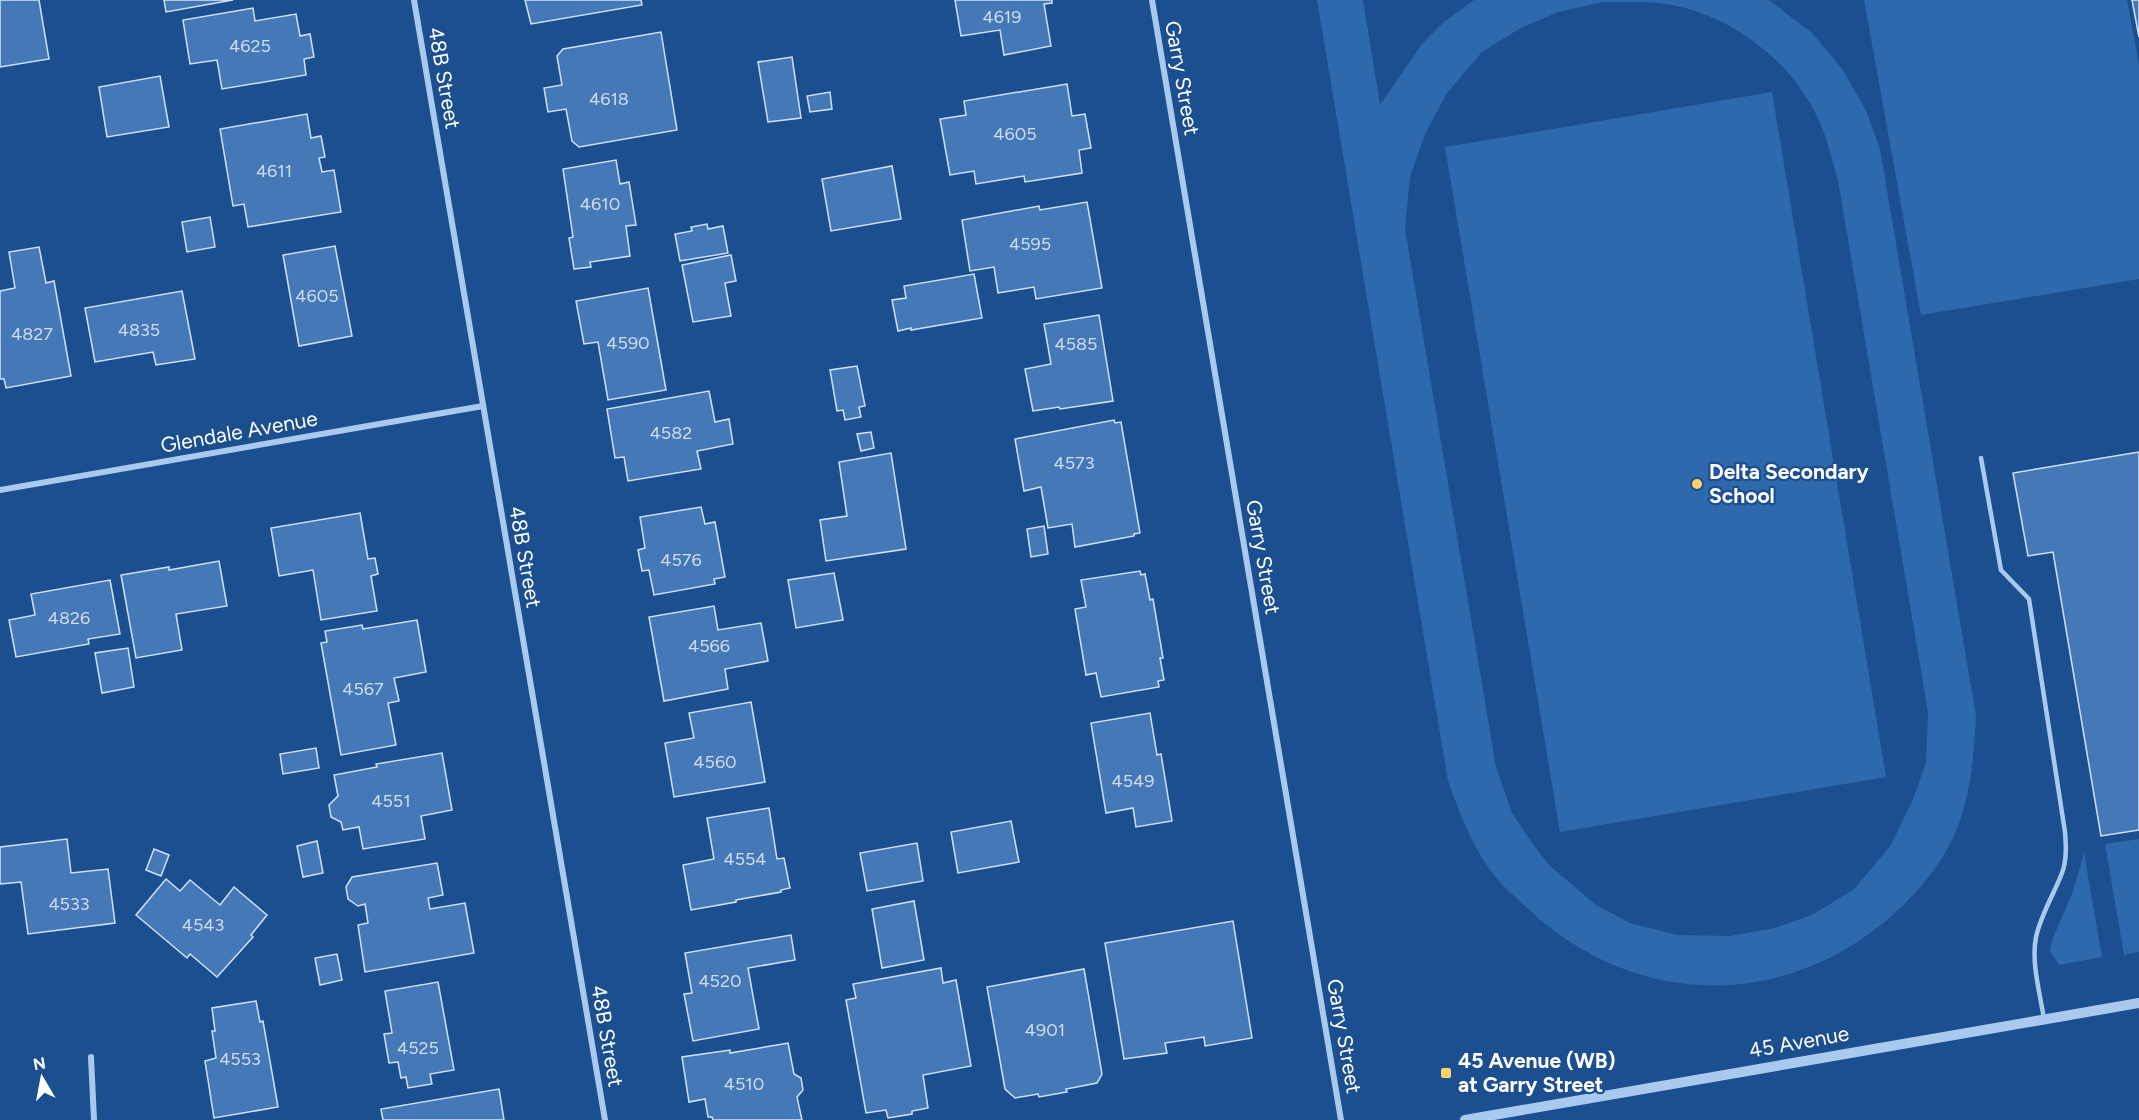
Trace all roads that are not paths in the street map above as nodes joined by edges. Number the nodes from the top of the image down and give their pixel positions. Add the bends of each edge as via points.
1 (414, 0) edge
2 (1152, 0) edge
3 (483, 406) junction
4 (1981, 458) dead end
5 (0, 490) edge
6 (2139, 1004) edge
7 (2044, 1019) junction
8 (91, 1057) dead end
9 (94, 1120) edge
10 (605, 1120) edge
11 (1341, 1120) edge
12 (1465, 1120) edge

1 - 3 street, 48B Street
2 - 11 street, Garry Street
3 - 5 street, Glendale Avenue
3 - 10 street, 48B Street
4 - 7 lane via 2001,570 2029,599 2065,832 2063,871 2036,940
6 - 7 street, 45 Avenue
7 - 12 street, 45 Avenue
8 - 9 street

